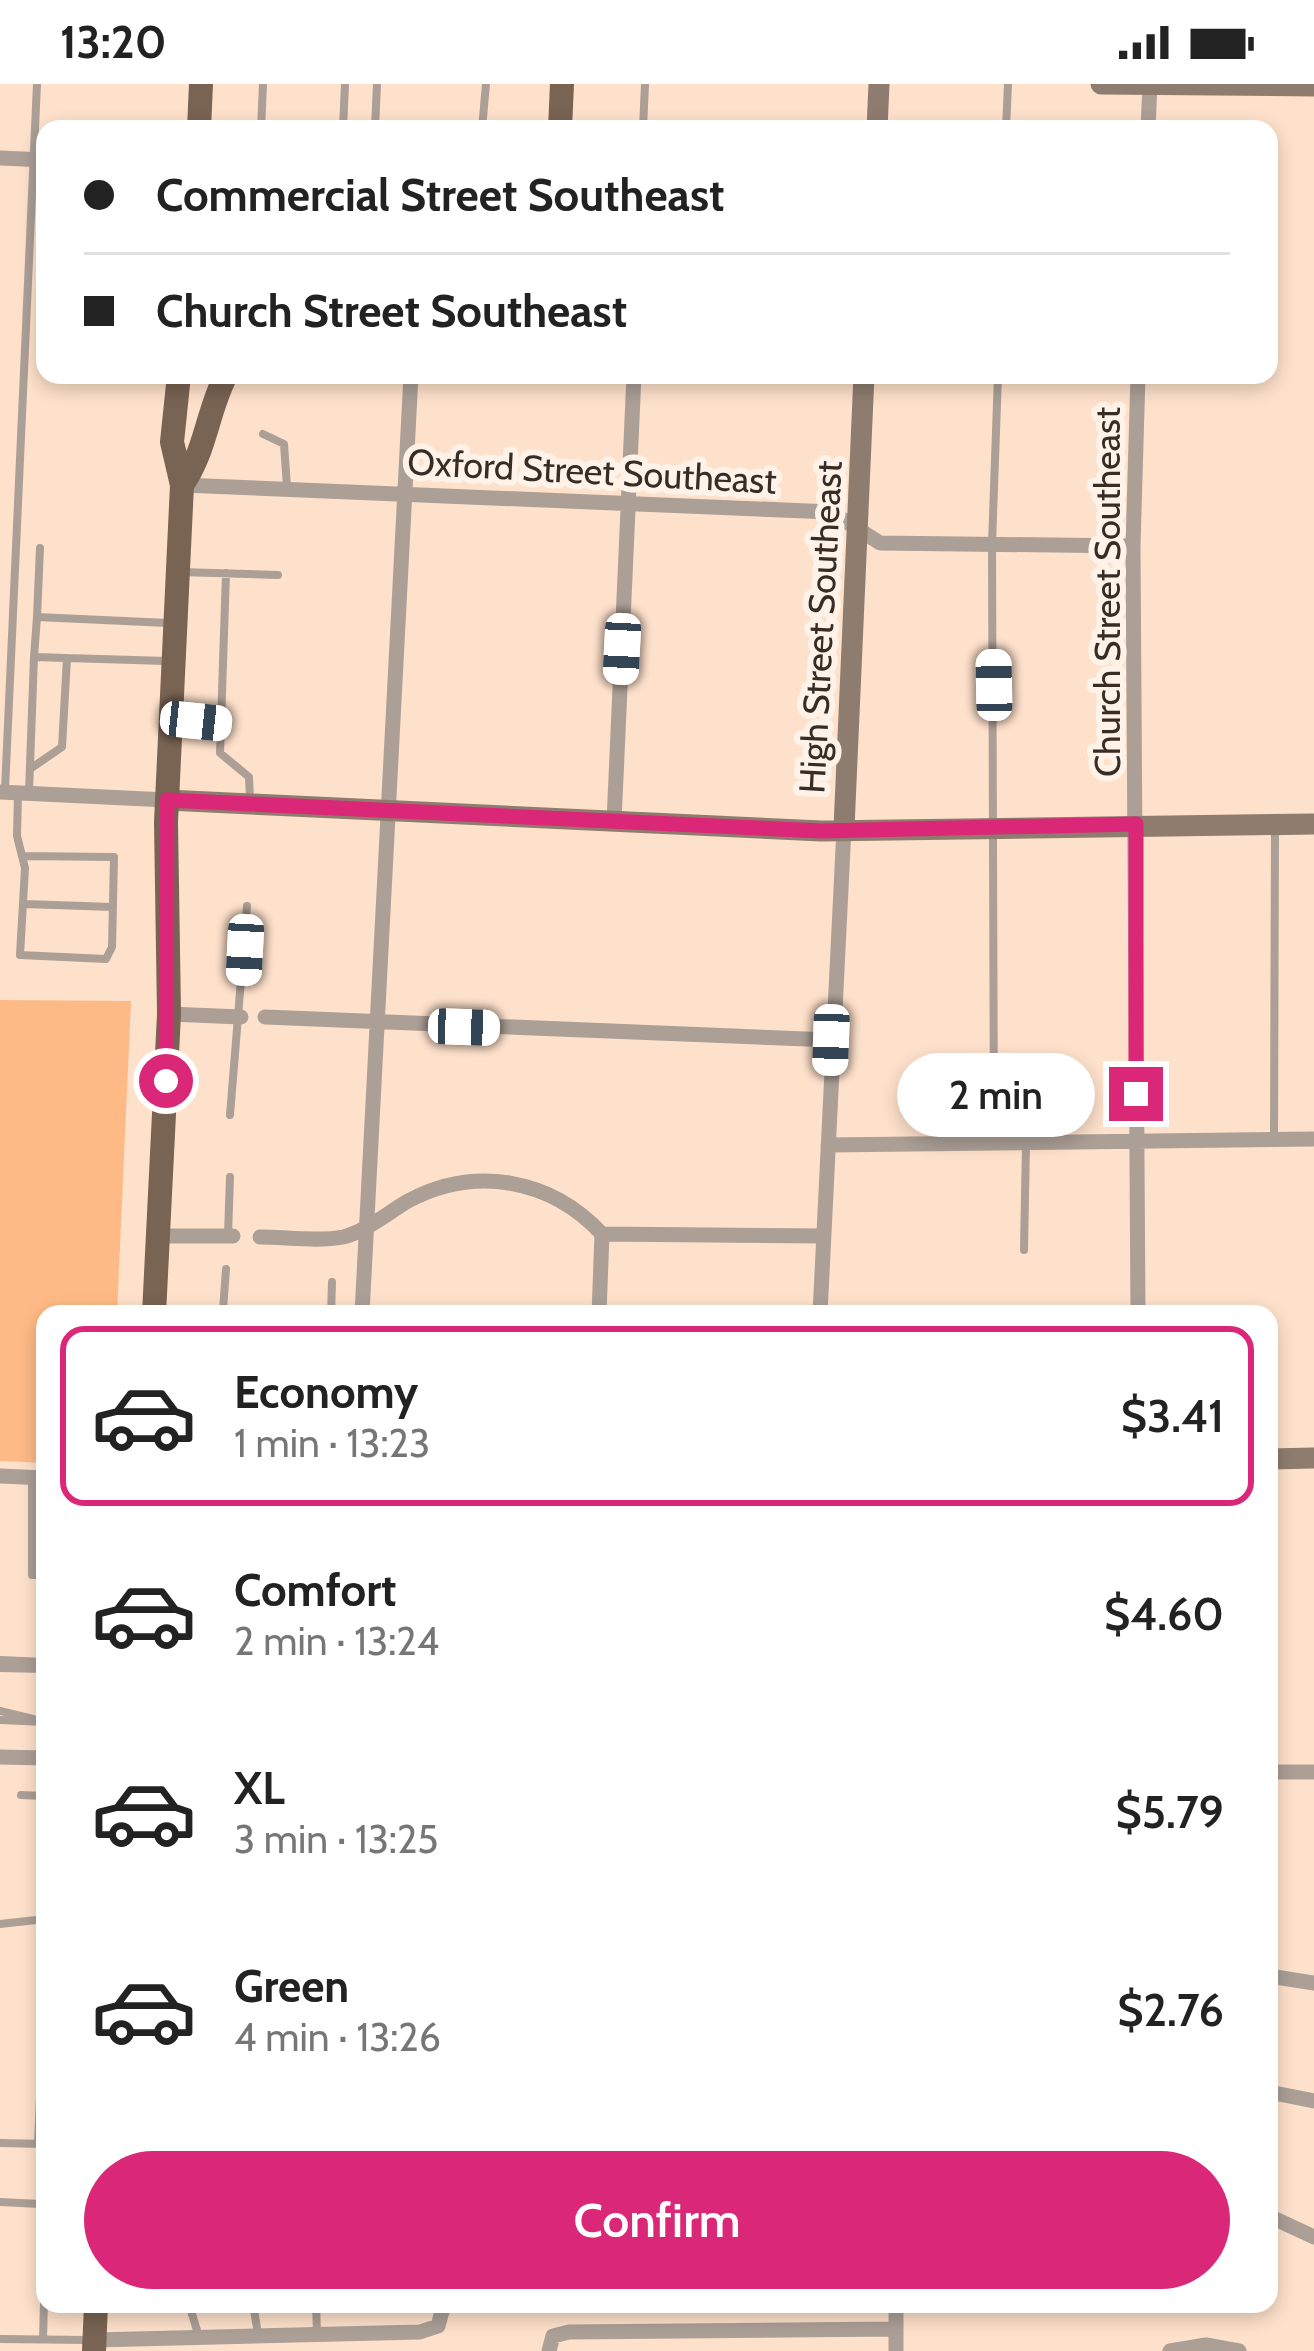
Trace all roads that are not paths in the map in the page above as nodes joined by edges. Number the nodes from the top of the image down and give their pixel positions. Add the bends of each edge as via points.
1 (37, 84) edge
2 (201, 84) edge
3 (262, 84) edge
4 (345, 84) edge
5 (377, 84) edge
6 (486, 84) edge
7 (562, 84) edge
8 (645, 84) edge
9 (879, 84) edge
10 (1008, 84) edge
11 (1101, 84) edge
12 (1150, 84) edge
13 (1201, 85) edge
14 (1314, 86) edge
15 (38, 120) edge
16 (199, 120) edge
17 (261, 120) edge
18 (343, 120) edge
19 (375, 120) edge
20 (483, 120) edge
21 (560, 120) edge
22 (643, 120) edge
23 (877, 120) edge
24 (1006, 120) edge
25 (1148, 120) edge
26 (0, 158) edge
27 (36, 160) edge
28 (36, 233) edge
29 (177, 384) edge
30 (221, 384) edge
31 (411, 384) edge
32 (634, 384) edge
33 (864, 384) edge
34 (998, 384) edge
35 (1138, 384) edge
36 (263, 434) dead end
37 (182, 485) junction
38 (286, 488) junction
39 (406, 492) junction
40 (628, 501) junction
41 (857, 527) junction
42 (992, 544) junction
43 (1133, 546) junction
44 (40, 548) dead end
45 (178, 572) junction
46 (226, 573) junction
47 (278, 575) dead end
48 (37, 617) junction
49 (176, 623) junction
50 (34, 657) junction
51 (67, 658) junction
52 (174, 662) junction
53 (171, 719) junction
54 (221, 723) junction
55 (30, 770) junction
56 (13, 792) edge
57 (167, 800) junction
58 (250, 803) junction
59 (390, 814) junction
60 (614, 822) junction
61 (1136, 824) junction
62 (1275, 824) junction
63 (1314, 824) edge
64 (994, 825) junction
65 (844, 828) junction
66 (23, 856) junction
67 (24, 904) junction
68 (248, 906) dead end
69 (113, 907) junction
70 (169, 1014) junction
71 (241, 1017) junction
72 (266, 1018) dead end
73 (376, 1024) junction
74 (831, 1040) junction
75 (230, 1115) dead end
76 (1314, 1139) edge
77 (1274, 1140) junction
78 (1137, 1141) junction
79 (1026, 1143) junction
80 (994, 1144) junction
81 (827, 1145) junction
82 (230, 1177) dead end
83 (365, 1226) junction
84 (602, 1234) junction
85 (157, 1236) junction
86 (231, 1236) joint
87 (823, 1236) junction
88 (260, 1237) dead end
89 (1024, 1250) dead end
90 (226, 1269) dead end
91 (332, 1282) dead end
92 (154, 1305) edge
93 (223, 1305) edge
94 (331, 1305) edge
95 (362, 1305) edge
96 (599, 1305) edge
97 (820, 1305) edge
98 (1138, 1305) edge
99 (1314, 1458) edge
100 (1278, 1459) edge
101 (0, 1477) edge
102 (36, 1478) edge
103 (36, 1498) edge
104 (32, 1525) junction
105 (36, 1525) edge
106 (36, 1575) edge
107 (0, 1664) edge
108 (36, 1665) edge
109 (0, 1715) edge
110 (36, 1721) edge
111 (0, 1757) edge
112 (36, 1758) edge
113 (1278, 1772) edge
114 (1314, 1772) edge
115 (21, 1795) dead end
116 (36, 1796) edge
117 (36, 1920) edge
118 (0, 1924) edge
119 (1278, 1977) edge
120 (1314, 1983) edge
121 (1278, 2094) edge
122 (1314, 2101) edge
123 (0, 2143) edge
124 (36, 2144) edge
125 (0, 2202) edge
126 (36, 2204) edge
127 (1278, 2220) edge
128 (1314, 2237) edge
129 (44, 2313) edge
130 (96, 2313) edge
131 (192, 2313) edge
132 (257, 2313) edge
133 (316, 2313) edge
134 (442, 2313) edge
135 (896, 2313) edge
136 (896, 2330) junction
137 (317, 2335) junction
138 (199, 2337) junction
139 (0, 2338) edge
140 (44, 2339) junction
141 (269, 2341) edge
142 (551, 2344) edge
143 (94, 2345) edge
144 (896, 2351) edge
145 (1170, 2351) edge
146 (1239, 2351) edge

1 - 15 lane
2 - 16 main road
3 - 17 lane
4 - 18 lane
5 - 19 lane
6 - 20 lane
7 - 21 main road
8 - 22 lane
9 - 23 street
10 - 24 lane
11 - 12 street
12 - 13 street
12 - 25 street
13 - 14 street
26 - 27 street
28 - 56 lane
29 - 37 main road via 172,442
30 - 37 main road via 200,459
31 - 39 street
32 - 40 street
33 - 41 street, High Street Southeast
34 - 42 lane
35 - 43 street, Church Street Southeast
36 - 38 lane via 284,444
37 - 38 street, Oxford Street Southeast
37 - 45 main road
38 - 39 street, Oxford Street Southeast
39 - 40 street, Oxford Street Southeast
39 - 59 street
40 - 41 street, Oxford Street Southeast via 831,512
40 - 60 street
41 - 42 street, Oxford Street Southeast via 872,542
41 - 65 street, High Street Southeast
42 - 43 street, Oxford Street Southeast
42 - 64 lane
43 - 61 street, Church Street Southeast
44 - 48 lane
45 - 46 lane
45 - 49 main road
46 - 47 lane
46 - 54 lane
48 - 49 lane
48 - 50 lane
49 - 52 main road
50 - 51 lane
50 - 55 lane
51 - 52 lane
51 - 55 lane via 62,747
52 - 53 main road
53 - 54 lane
53 - 57 main road
54 - 58 lane via 220,753 248,777
55 - 56 lane
56 - 57 street
56 - 66 lane
57 - 58 street
57 - 70 main road
58 - 59 street
59 - 60 street
59 - 73 street
60 - 65 street
61 - 62 street
61 - 64 street
61 - 78 street, Church Street Southeast
62 - 63 street
62 - 77 lane
64 - 65 street
64 - 80 lane
65 - 74 street, High Street Southeast
66 - 67 lane
66 - 69 lane via 114,857
67 - 69 lane
67 - 69 lane via 20,955 106,959
68 - 71 lane
70 - 71 street
70 - 85 main road
71 - 75 lane
72 - 73 street
73 - 74 street
73 - 83 street
74 - 81 street, High Street Southeast
76 - 77 street
77 - 78 street
78 - 79 street
78 - 98 street, Church Street Southeast
79 - 80 street
79 - 89 lane
80 - 81 street
81 - 87 street, High Street Southeast
82 - 86 lane
83 - 84 street via 437,1188 502,1181 567,1202
83 - 88 street via 345,1237
83 - 95 street
84 - 87 street
84 - 96 street
85 - 86 street
85 - 92 main road
87 - 97 street, High Street Southeast
90 - 93 lane
91 - 94 lane
99 - 100 street
101 - 102 street
103 - 104 lane
104 - 105 lane
104 - 106 lane
107 - 108 lane
109 - 110 lane
111 - 112 street
113 - 114 street
115 - 116 lane
117 - 118 lane
119 - 120 street
121 - 122 street
123 - 124 lane
125 - 126 lane
127 - 128 street
129 - 140 lane
130 - 143 main road
131 - 138 lane
132 - 141 lane
133 - 137 lane
134 - 137 street via 438,2326 420,2332
135 - 136 street
136 - 142 street via 569,2332
136 - 144 street
137 - 141 street
138 - 141 street
138 - 143 street
139 - 140 lane
140 - 143 lane
145 - 146 street

